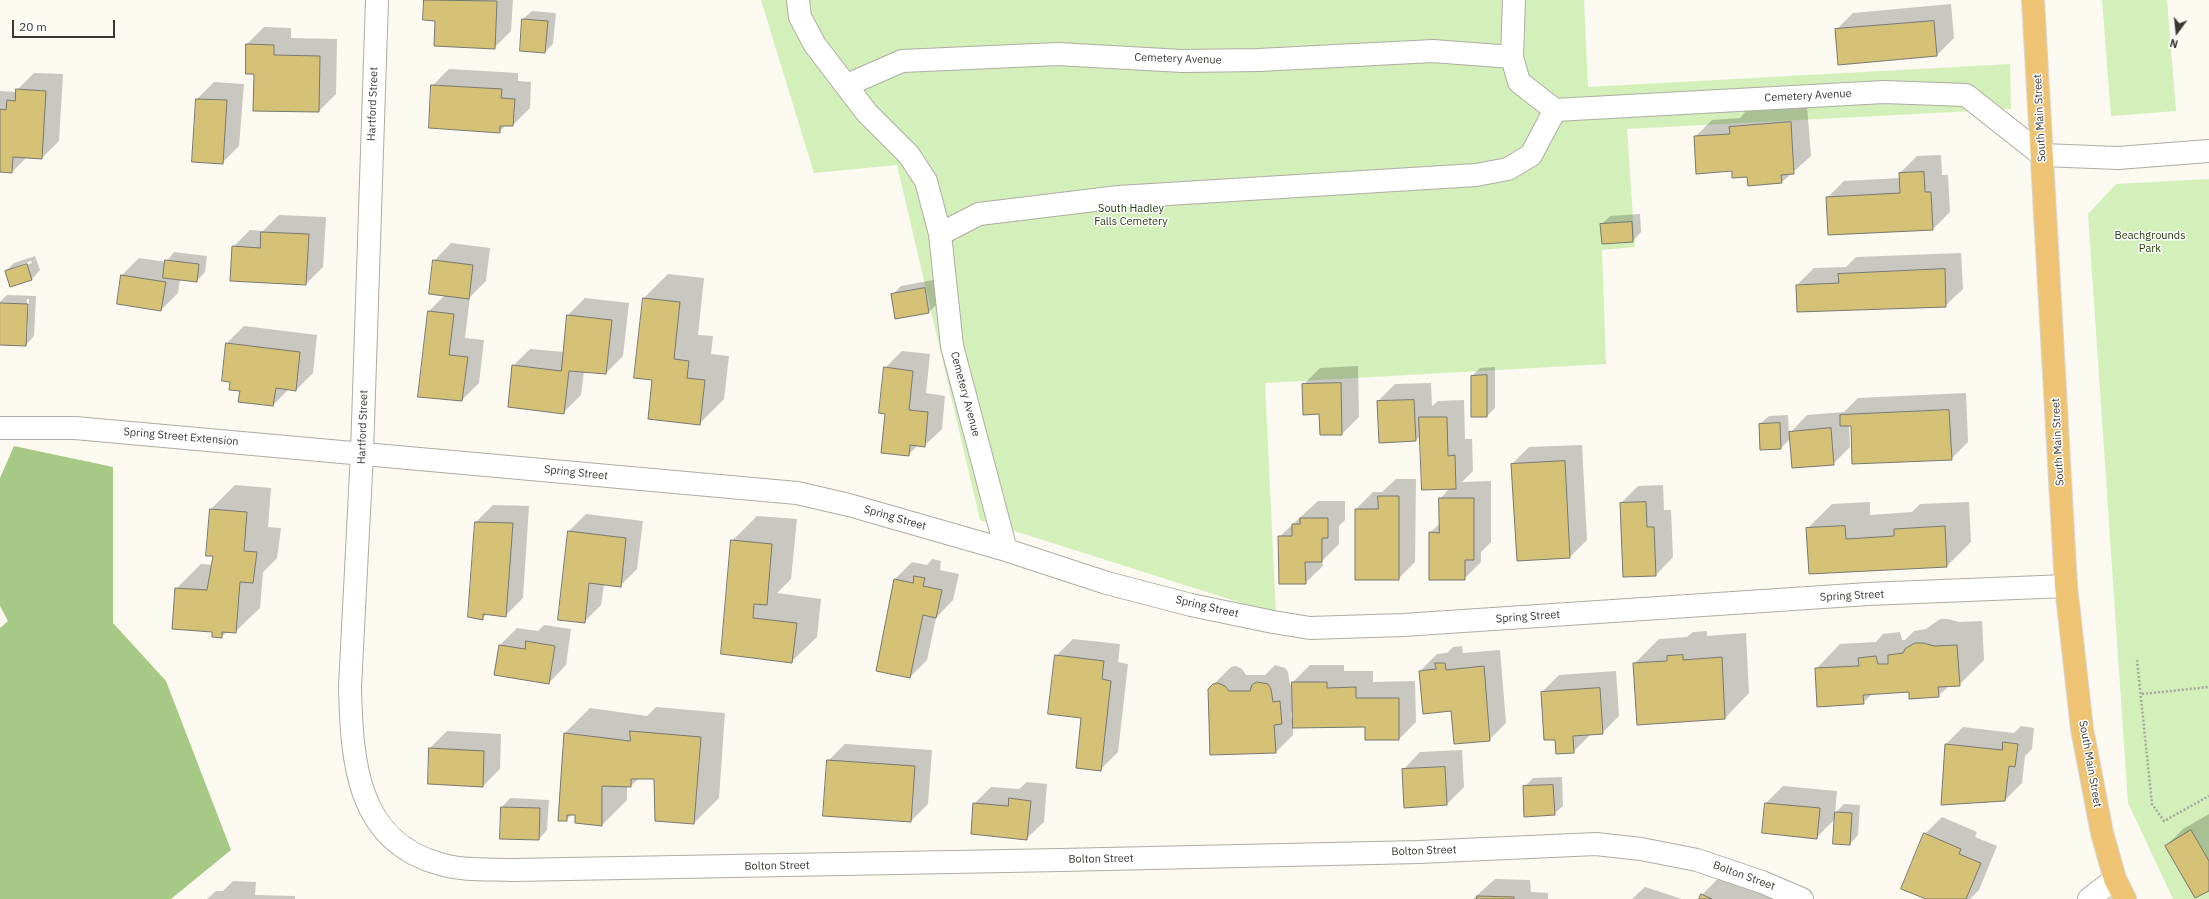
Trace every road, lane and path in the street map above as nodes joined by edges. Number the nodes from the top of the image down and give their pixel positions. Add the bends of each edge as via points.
1 (377, 0) edge
2 (798, 0) edge
3 (1514, 0) edge
4 (2034, 0) edge
5 (1512, 57) junction
6 (847, 85) junction
7 (1555, 110) junction
8 (2209, 151) edge
9 (2042, 155) junction
10 (940, 234) junction
11 (0, 428) edge
12 (362, 453) junction
13 (1006, 550) junction
14 (2066, 586) junction
15 (2137, 660) dead end
16 (2209, 687) edge
17 (2142, 694) junction
18 (2209, 796) edge
19 (396, 842) joint
20 (2115, 879) junction
21 (1802, 899) edge
22 (2090, 899) edge
23 (2125, 899) edge

1 - 12 street, Hartford Street
2 - 6 street, Cemetery Avenue via 800,17 815,45
3 - 5 street
4 - 9 main road, South Main Street
5 - 6 street, Cemetery Avenue via 1433,51 1259,60 1182,61 1058,54 902,61
5 - 7 street via 1519,82
6 - 10 street, Cemetery Avenue via 867,113 908,155 926,181
7 - 9 street, Cemetery Avenue via 1884,92 1966,95
7 - 10 street via 1531,155 1508,169 1476,175 1119,197 979,214
8 - 9 street via 2118,158
9 - 14 main road, South Main Street
10 - 13 street, Cemetery Avenue via 952,346
11 - 12 street, Spring Street Extension via 75,428
12 - 13 street, Spring Street via 797,493 849,505
12 - 19 street, Hartford Street via 350,726 358,781 364,798 382,827
13 - 14 street, Spring Street via 1107,583 1191,605 1310,628 1403,625 1868,594
14 - 20 main road, South Main Street via 2082,729 2102,833
15 - 17 path
16 - 17 path
17 - 18 path via 2152,804 2164,821
19 - 21 street, Bolton Street via 413,854 442,865 513,870 1419,852 1596,844 1641,849 1697,860 1762,882
20 - 22 street
20 - 23 main road, South Main Street

